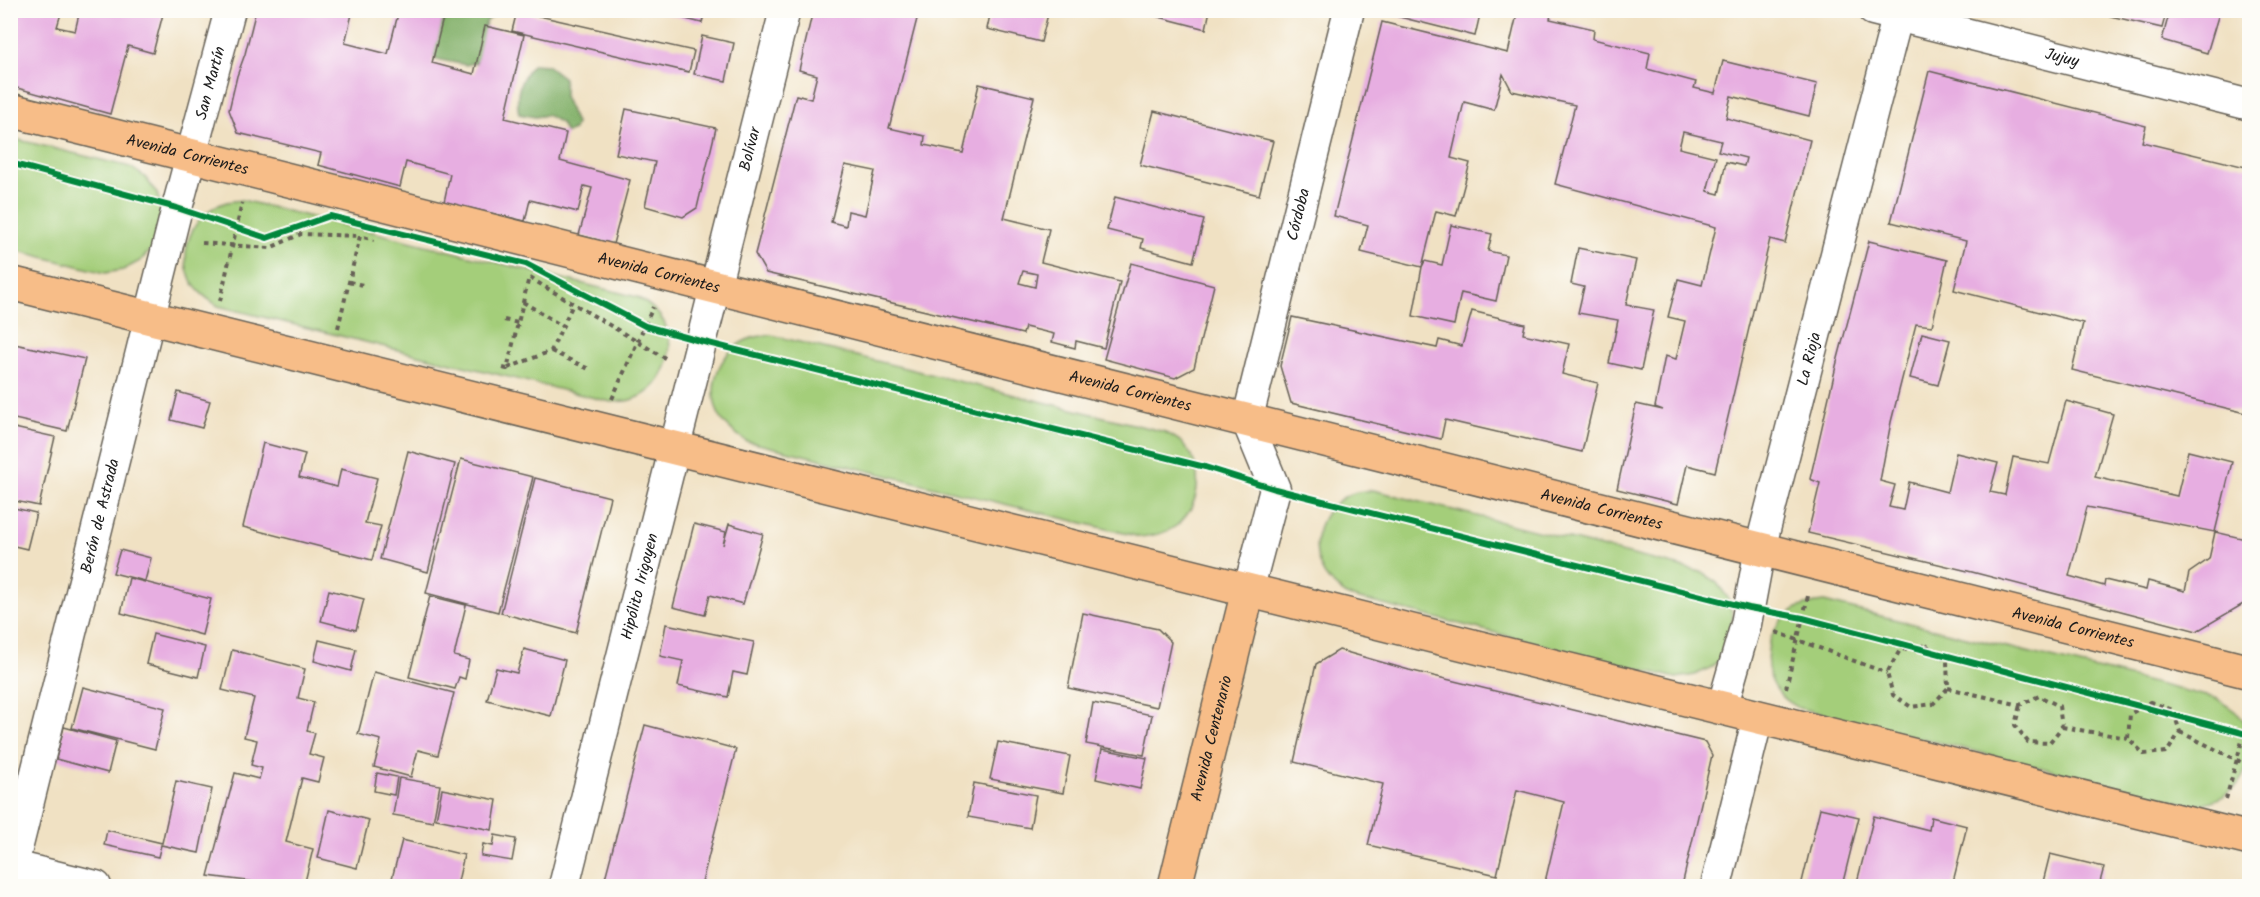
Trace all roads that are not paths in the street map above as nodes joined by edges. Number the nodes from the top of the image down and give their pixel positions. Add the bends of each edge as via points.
1 (230, 10) edge
2 (785, 10) edge
3 (1349, 10) edge
4 (1890, 13) edge
5 (2250, 105) edge
6 (10, 110) edge
7 (191, 156) junction
8 (10, 284) edge
9 (714, 287) junction
10 (150, 318) junction
11 (1247, 421) junction
12 (674, 448) junction
13 (1760, 549) junction
14 (1248, 591) junction
15 (2250, 672) edge
16 (1722, 708) junction
17 (1768, 720) junction
18 (2250, 839) edge
19 (11, 869) edge
20 (96, 886) edge
21 (564, 886) edge
22 (1175, 886) edge
23 (1716, 886) edge

1 - 7 street, San Martín
2 - 9 street, Bolívar
3 - 11 street, Córdoba
4 - 5 street, Jujuy
4 - 13 street, La Rioja
6 - 7 main road, Avenida Corrientes
7 - 9 main road, Avenida Corrientes
7 - 10 street, Berón de Astrada
8 - 10 main road
9 - 11 main road, Avenida Corrientes
9 - 12 street, Hipólito Irigoyen
10 - 12 main road
10 - 19 street, Berón de Astrada
11 - 13 main road, Avenida Corrientes
11 - 14 street via 1275,489
12 - 14 main road
12 - 21 street, Hipólito Irigoyen
13 - 15 main road, Avenida Corrientes
13 - 16 street, La Rioja
14 - 16 main road
14 - 22 main road, Avenida Centenario
16 - 17 main road
17 - 18 main road
17 - 23 street
19 - 20 street

